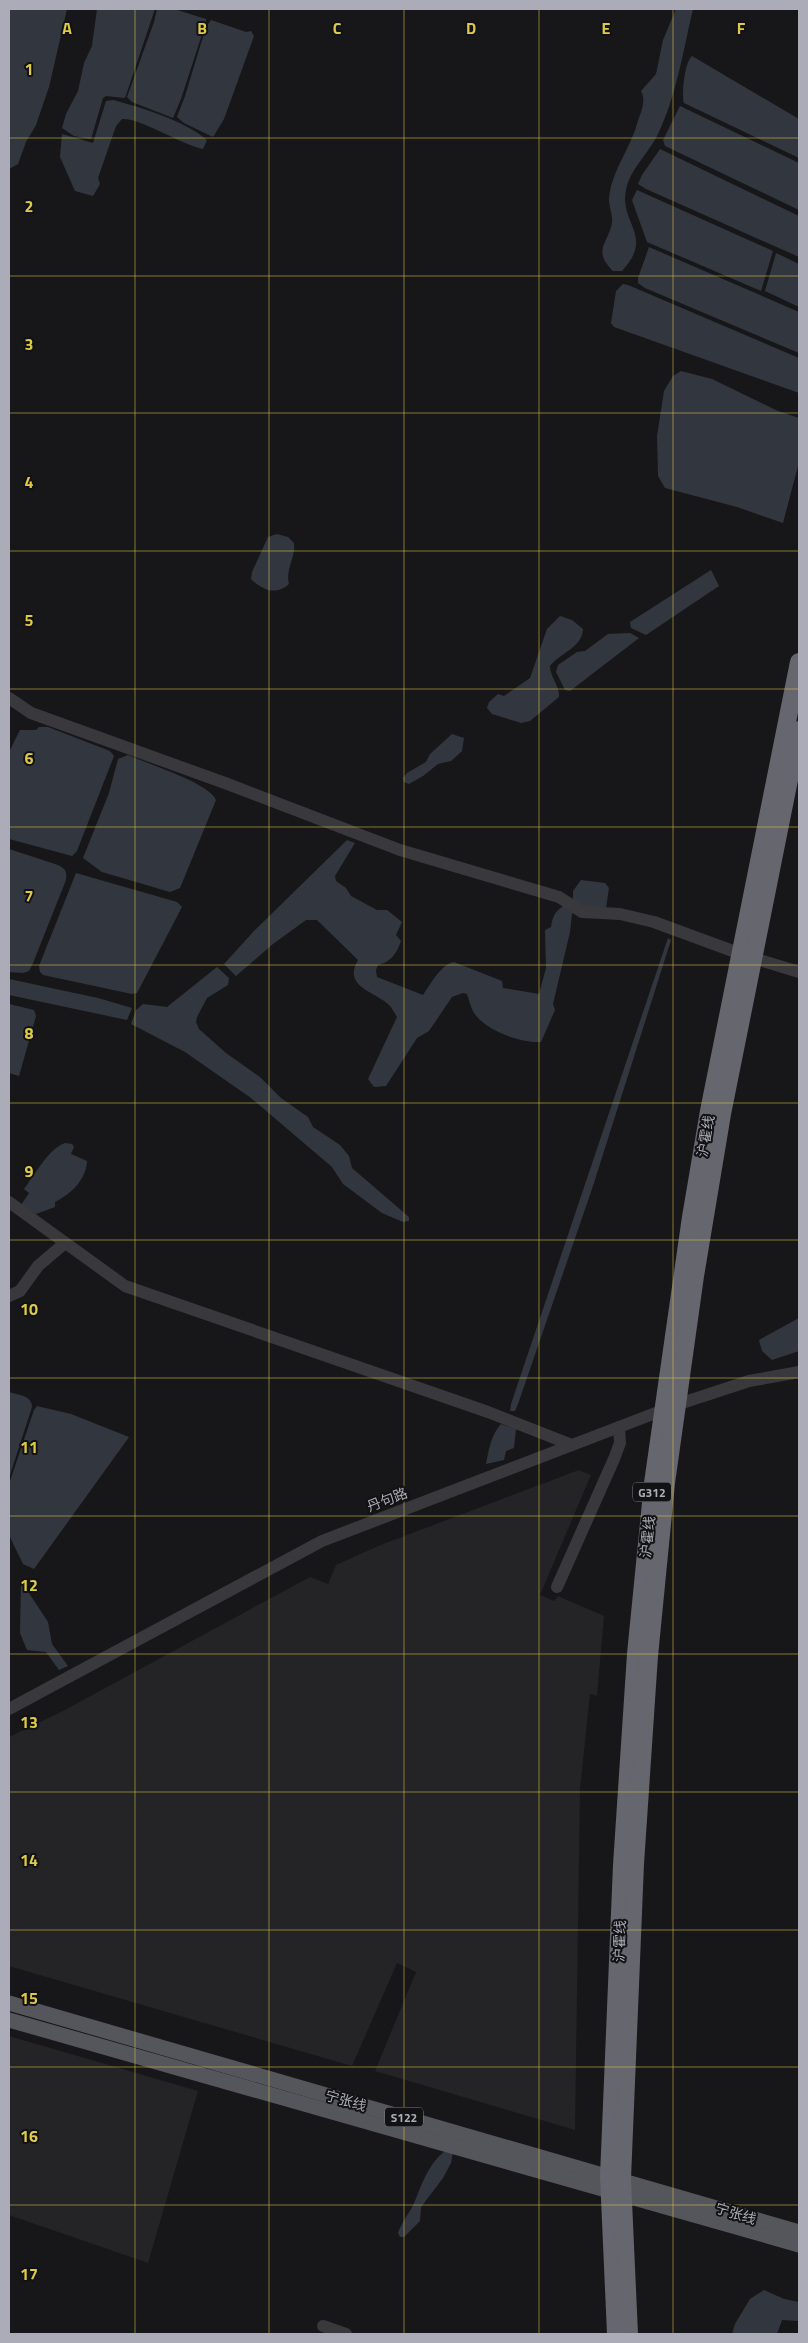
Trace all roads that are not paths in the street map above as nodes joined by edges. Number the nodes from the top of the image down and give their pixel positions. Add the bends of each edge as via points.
1 (799, 662) edge
2 (9, 698) edge
3 (799, 730) edge
4 (747, 956) junction
5 (799, 972) edge
6 (9, 1202) edge
7 (64, 1243) junction
8 (9, 1296) edge
9 (799, 1372) edge
10 (671, 1407) junction
11 (619, 1427) junction
12 (572, 1445) junction
13 (557, 1587) dead end
14 (9, 1709) edge
15 (9, 2003) edge
16 (9, 2020) edge
17 (616, 2185) junction
18 (799, 2232) edge
19 (799, 2245) edge
20 (323, 2326) dead end
21 (346, 2334) edge
22 (616, 2334) edge
23 (629, 2334) edge

1 - 4 highway, 沪霍线 / G312
2 - 4 street via 31,713 400,850 559,897 582,912 620,914 654,922
3 - 4 highway, 沪霍线 / G312
4 - 5 street
4 - 10 highway, 沪霍线 / G312 via 696,1188
6 - 7 street
7 - 8 street via 38,1266 20,1292
7 - 12 street via 125,1286
9 - 10 street, 丹句路 via 749,1380
10 - 11 street, 丹句路
10 - 17 highway, 沪霍线 / G312 via 653,1483 637,1645
11 - 12 street, 丹句路
11 - 13 street via 620,1443 614,1459
12 - 14 street, 丹句路 via 322,1541
15 - 17 main road, 宁张线 / S122
16 - 17 main road, 宁张线 / S122
17 - 18 main road, 宁张线 / S122
17 - 19 main road, 宁张线 / S122
17 - 22 highway, 沪霍线 / G312
17 - 23 highway, 沪霍线 / G312
20 - 21 street

